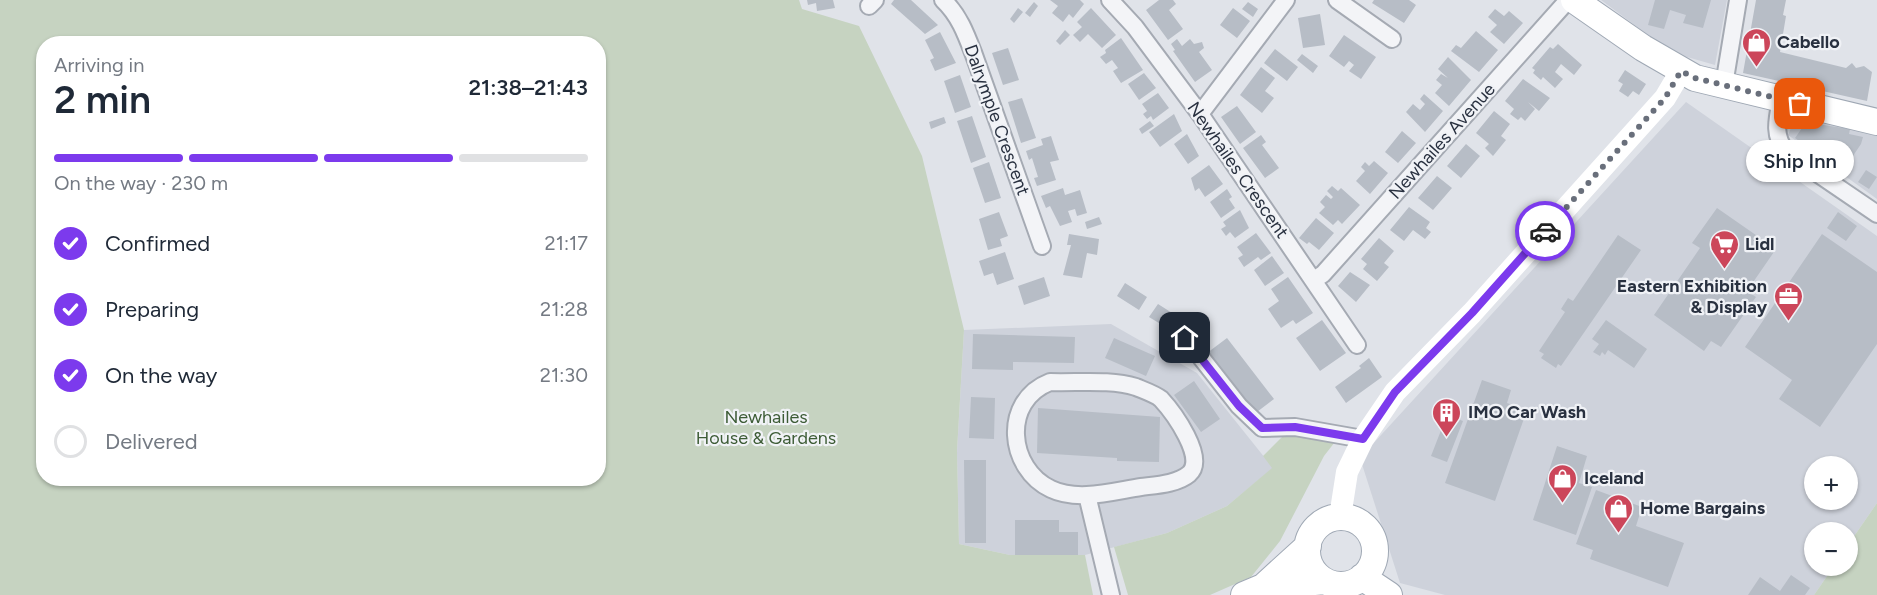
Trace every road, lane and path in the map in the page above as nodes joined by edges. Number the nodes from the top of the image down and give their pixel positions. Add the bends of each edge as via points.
1 (943, 0) edge
2 (1110, 0) edge
3 (1286, 0) edge
4 (1337, 0) edge
5 (1568, 0) edge
6 (1574, 0) edge
7 (1738, 0) edge
8 (1392, 39) dead end
9 (1681, 71) junction
10 (1724, 85) junction
11 (1781, 100) junction
12 (1200, 114) junction
13 (1877, 122) edge
14 (1877, 214) edge
15 (1042, 246) dead end
16 (1314, 280) junction
17 (1185, 338) dead end
18 (1357, 345) dead end
19 (1363, 439) junction
20 (1087, 495) junction
21 (1340, 517) junction
22 (1308, 546) junction
23 (1362, 578) junction
24 (1325, 581) junction
25 (1254, 591) edge
26 (1112, 595) edge
27 (1389, 595) edge

1 - 15 street, Dalrymple Crescent via 962,26 974,55
2 - 12 street, Newhailes Crescent
3 - 12 street
4 - 8 street
5 - 16 street, Newhailes Avenue
6 - 9 main road
7 - 10 street
9 - 10 main road
9 - 19 main road via 1665,98 1472,313 1395,392
10 - 11 main road
11 - 13 main road
11 - 14 street via 1776,130 1778,142 1786,152
12 - 16 street, Newhailes Crescent
16 - 18 street, Newhailes Crescent
17 - 19 street via 1239,406 1262,428 1295,427
19 - 21 main road via 1347,472
20 - 20 street via 1163,483 1191,473 1194,449 1159,398 1136,387 1112,383 1050,382 1025,397 1016,428 1017,446 1031,472 1050,489
20 - 26 street
21 - 22 main road via 1319,526
21 - 23 main road via 1358,522 1372,537 1374,559
22 - 24 main road via 1311,566
22 - 25 main road
23 - 24 main road via 1344,585
23 - 27 main road
24 - 25 main road

